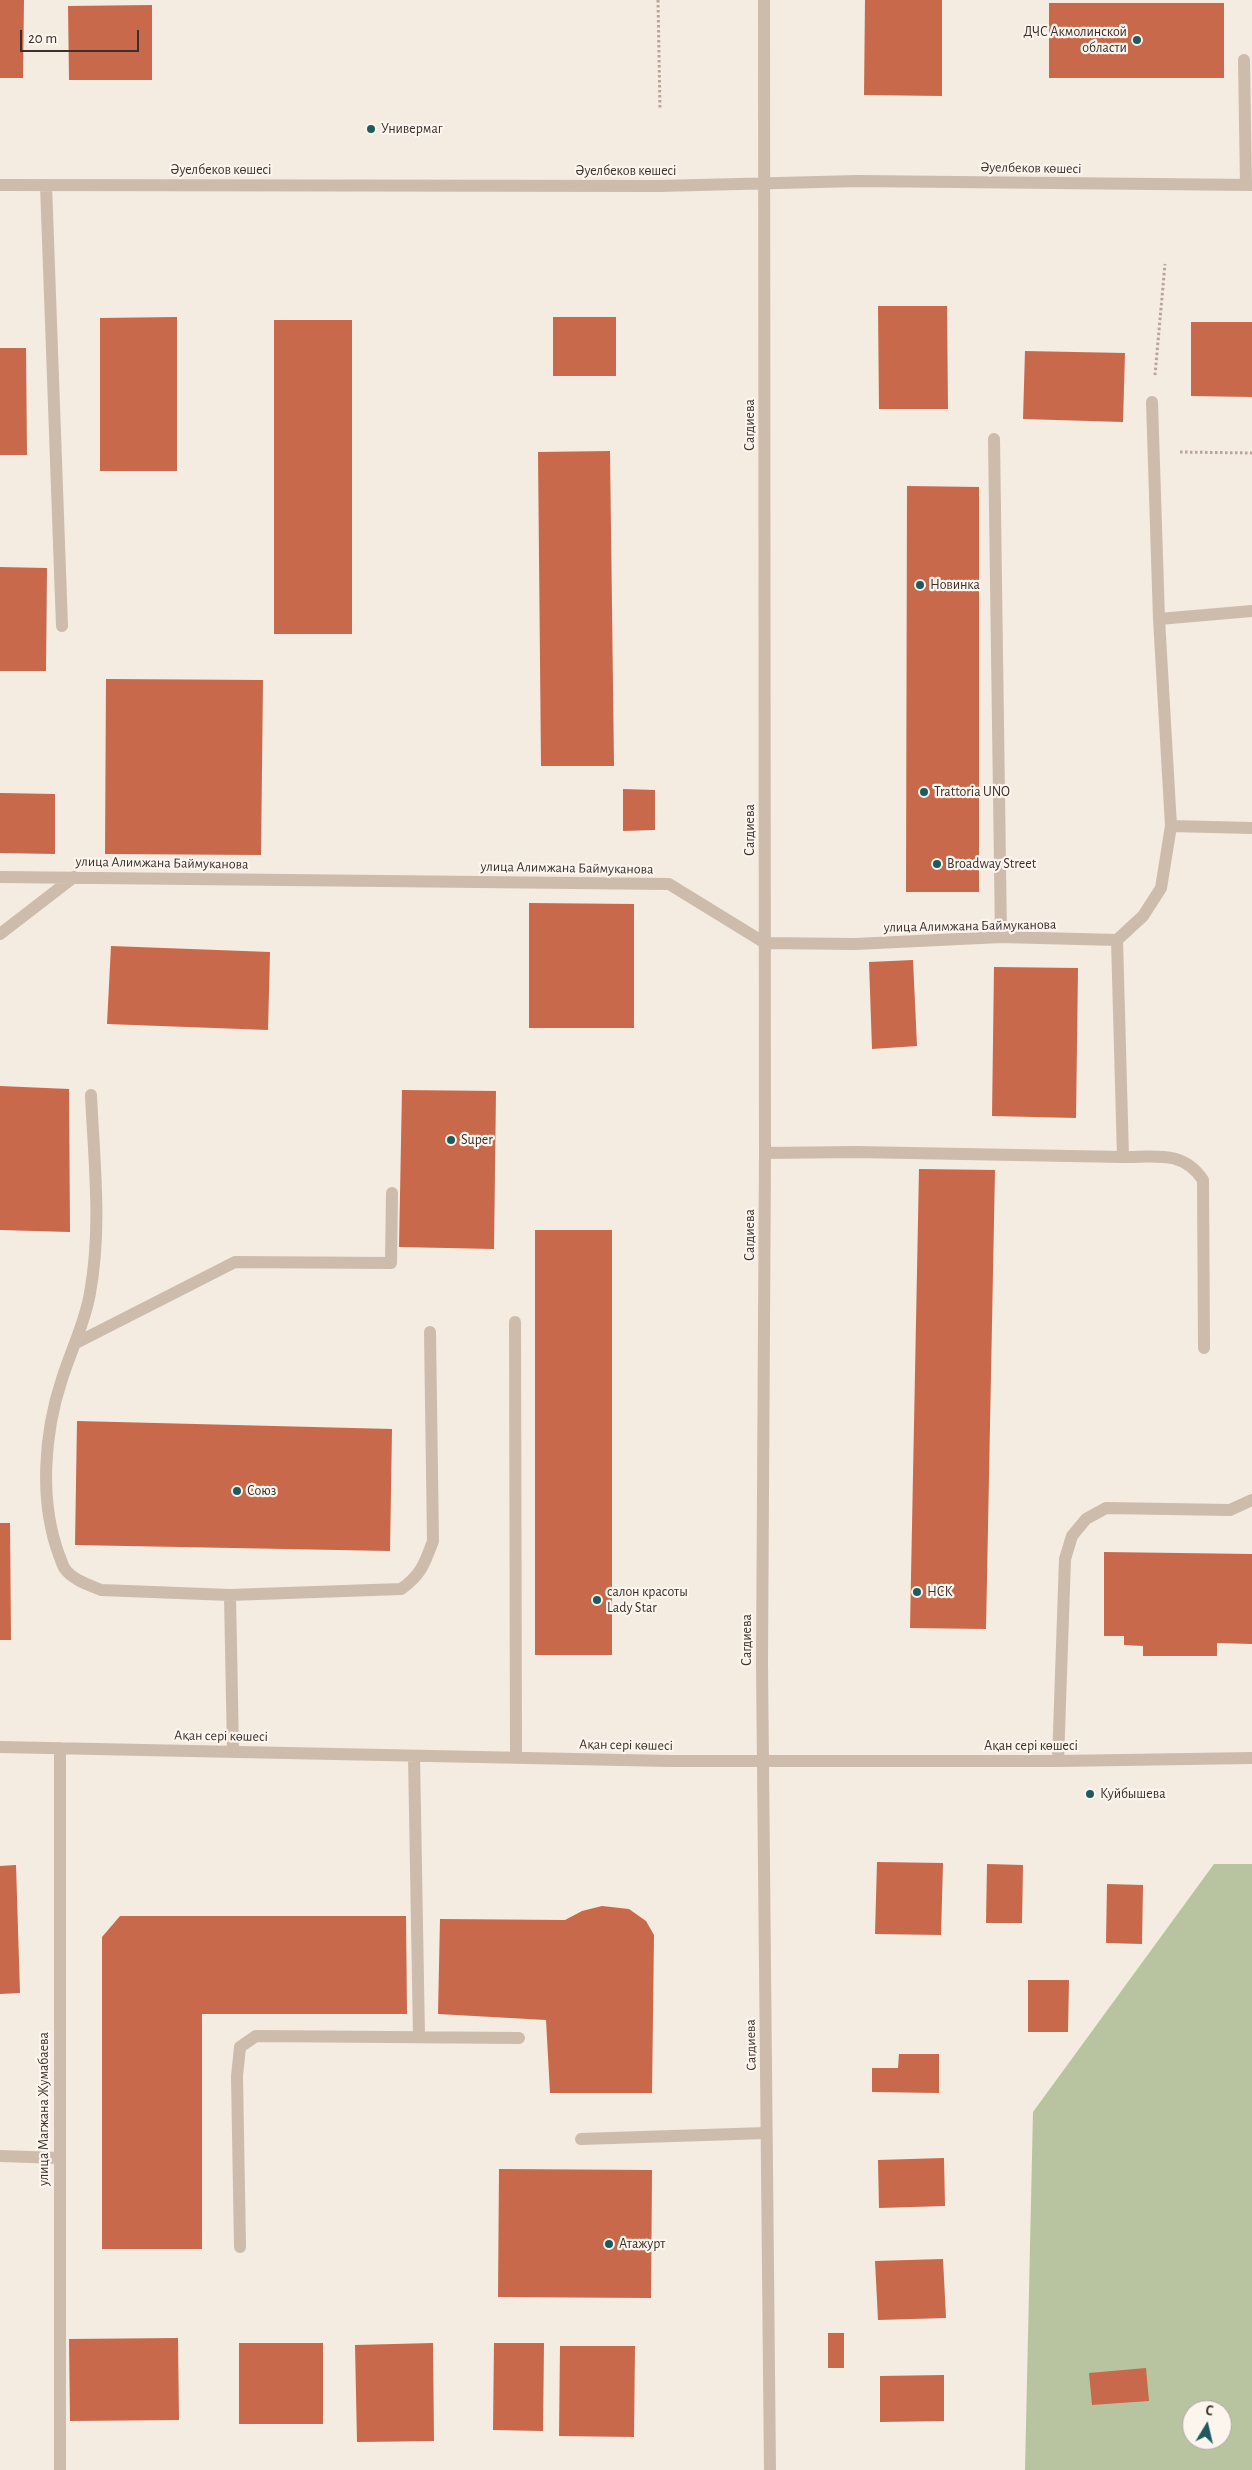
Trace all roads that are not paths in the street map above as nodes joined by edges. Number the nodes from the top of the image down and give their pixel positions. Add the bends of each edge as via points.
1 (764, 0) edge
2 (1244, 60) dead end
3 (765, 183) junction
4 (0, 185) edge
5 (46, 185) junction
6 (1249, 185) edge
7 (1152, 402) road end
8 (994, 440) dead end
9 (1252, 611) edge
10 (1159, 619) junction
11 (62, 626) dead end
12 (1171, 826) junction
13 (1252, 828) edge
14 (0, 877) edge
15 (74, 877) junction
16 (0, 934) edge
17 (1001, 937) junction
18 (1117, 940) junction
19 (765, 944) junction
20 (91, 1095) dead end
21 (765, 1153) junction
22 (1123, 1156) junction
23 (392, 1192) dead end
24 (515, 1322) dead end
25 (430, 1332) dead end
26 (76, 1343) junction
27 (1204, 1348) dead end
28 (1252, 1500) edge
29 (230, 1595) junction
30 (0, 1747) edge
31 (60, 1748) junction
32 (233, 1752) junction
33 (414, 1756) junction
34 (516, 1758) junction
35 (1252, 1758) edge
36 (1058, 1761) junction
37 (764, 1762) junction
38 (419, 2037) junction
39 (520, 2038) dead end
40 (766, 2133) junction
41 (581, 2139) dead end
42 (0, 2156) edge
43 (59, 2158) junction
44 (240, 2247) dead end
45 (60, 2470) edge
46 (770, 2470) edge

1 - 3 street, Сагдиева
2 - 6 street
3 - 5 street, Әуелбеков көшесі via 659,186
3 - 6 street, Әуелбеков көшесі
3 - 19 street, Сагдиева
4 - 5 street, Әуелбеков көшесі
5 - 11 street
7 - 10 street
8 - 17 street
9 - 10 street
10 - 12 street
12 - 13 street
12 - 18 street via 1161,888 1143,916
14 - 15 street, улица Алимжана Баймуканова
15 - 16 street
15 - 19 street, улица Алимжана Баймуканова via 668,884
17 - 18 street, улица Алимжана Баймуканова
17 - 19 street, улица Алимжана Баймуканова via 855,944
18 - 22 street
19 - 21 street, Сагдиева
20 - 26 street via 97,1229 90,1293
21 - 22 street
21 - 37 street, Сагдиева
22 - 27 street via 1168,1157 1188,1162 1203,1180
23 - 26 street via 391,1263 235,1262
24 - 34 street
25 - 29 street via 433,1541 416,1579 401,1589
26 - 29 street via 53,1415 48,1454 51,1532 65,1569 82,1582 101,1590
28 - 36 street via 1230,1510 1106,1508 1086,1519 1072,1536 1065,1558
29 - 32 street
30 - 31 street, Ақан сері көшесі
31 - 32 street, Ақан сері көшесі
31 - 43 street, улица Магжана Жумабаева
32 - 33 street, Ақан сері көшесі
33 - 34 street, Ақан сері көшесі
33 - 38 street
34 - 37 street, Ақан сері көшесі
35 - 36 street, Ақан сері көшесі
36 - 37 street, Ақан сері көшесі
37 - 40 street, Сагдиева
38 - 39 street
38 - 44 street via 256,2036 240,2047 237,2076
40 - 41 street
40 - 46 street, Сагдиева
42 - 43 street
43 - 45 street, улица Магжана Жумабаева

